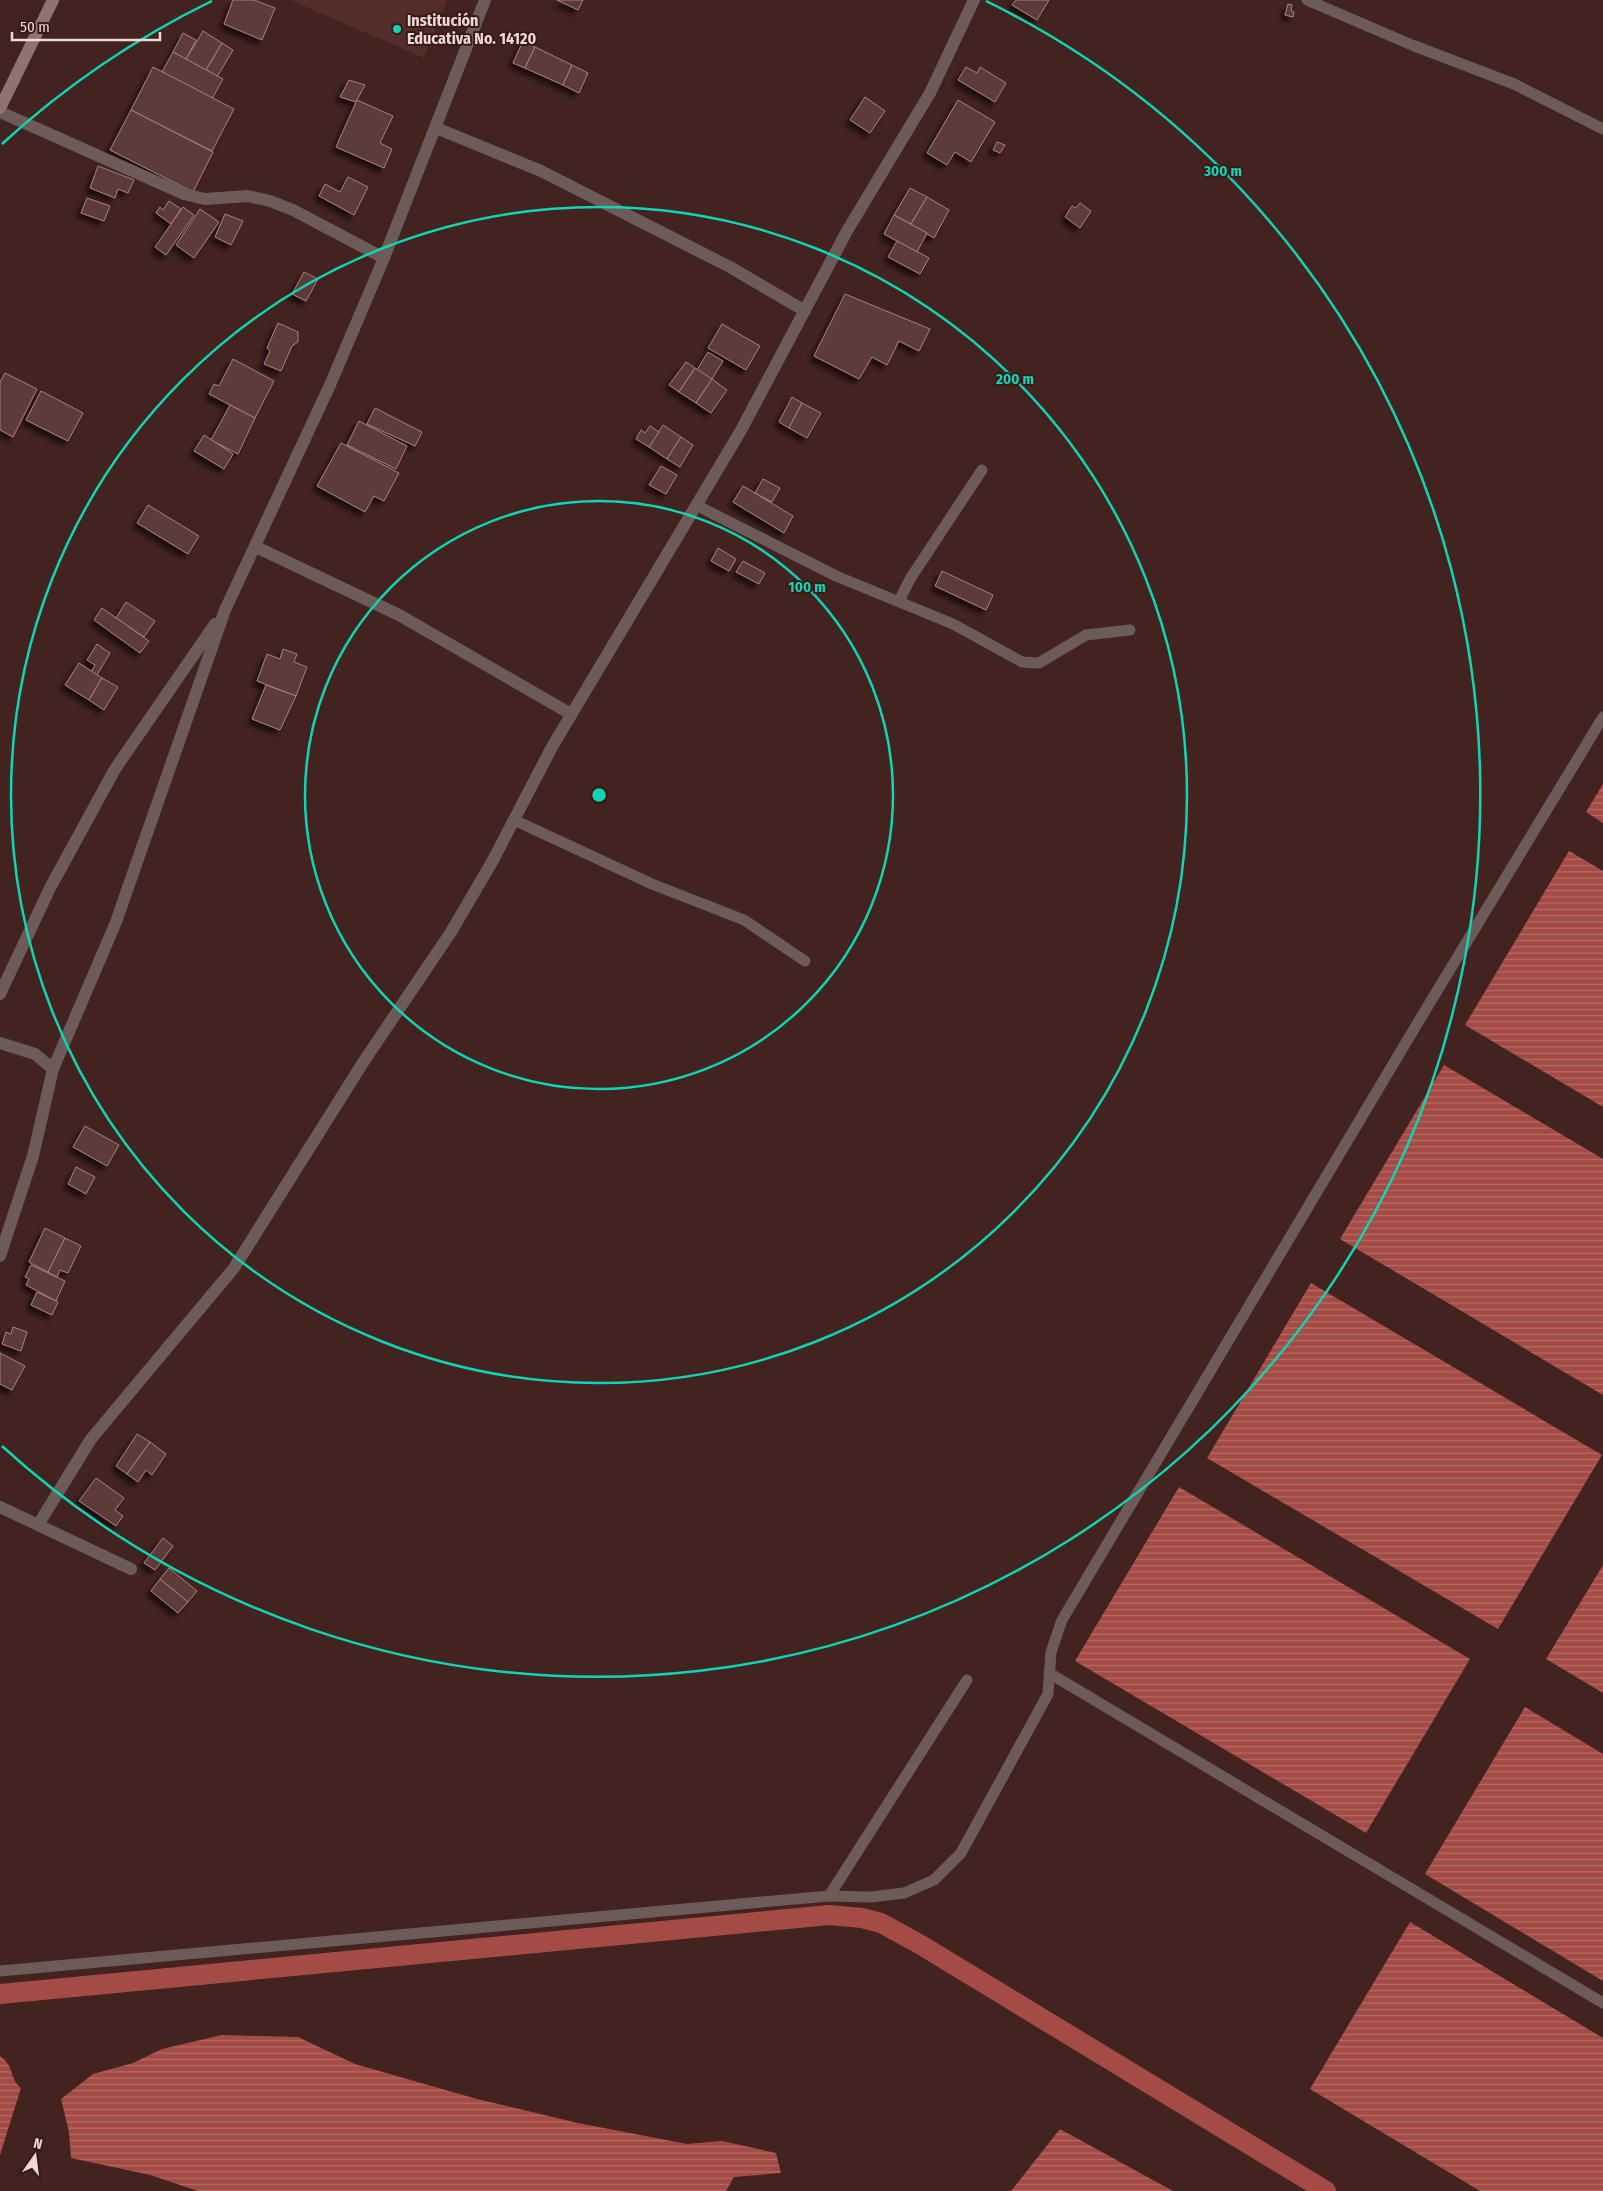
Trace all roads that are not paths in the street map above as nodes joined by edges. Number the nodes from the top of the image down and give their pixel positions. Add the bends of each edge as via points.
1 (53, 0) edge
2 (485, 0) edge
3 (974, 0) edge
4 (1307, 0) edge
5 (0, 108) edge
6 (0, 112) edge
7 (436, 128) junction
8 (1603, 129) edge
9 (384, 258) junction
10 (805, 311) junction
11 (982, 470) dead end
12 (696, 505) junction
13 (256, 546) junction
14 (899, 601) junction
15 (225, 610) junction
16 (1130, 630) dead end
17 (571, 714) junction
18 (1603, 717) edge
19 (514, 820) junction
20 (805, 961) dead end
21 (0, 994) edge
22 (0, 1043) edge
23 (53, 1069) junction
24 (0, 1256) edge
25 (0, 1507) edge
26 (38, 1525) junction
27 (131, 1569) dead end
28 (1049, 1673) junction
29 (967, 1680) dead end
30 (829, 1896) junction
31 (0, 1971) edge
32 (1603, 2003) edge

1 - 5 main road
2 - 7 street
3 - 10 street via 930,93 847,231
4 - 8 lane via 1514,84
6 - 9 street via 184,194 205,199 248,196 270,200
7 - 9 street
7 - 10 street via 541,171 730,268
9 - 13 street
10 - 12 street via 740,432
11 - 14 lane
12 - 14 lane via 836,576
12 - 17 street
13 - 15 street
13 - 17 street via 399,615
14 - 16 lane via 953,624 1022,662 1039,663 1086,634
15 - 21 street via 115,769 50,888
15 - 23 street via 116,922
17 - 19 street
18 - 28 lane via 1062,1620 1051,1652
19 - 20 lane via 652,884 744,920
19 - 26 street via 450,932 364,1061 234,1268 90,1439
22 - 23 street via 35,1054
23 - 24 street via 33,1156
25 - 26 street
26 - 27 street
28 - 30 lane via 1048,1694 961,1853 934,1880 904,1893 871,1897
28 - 32 lane
29 - 30 lane
30 - 31 lane

